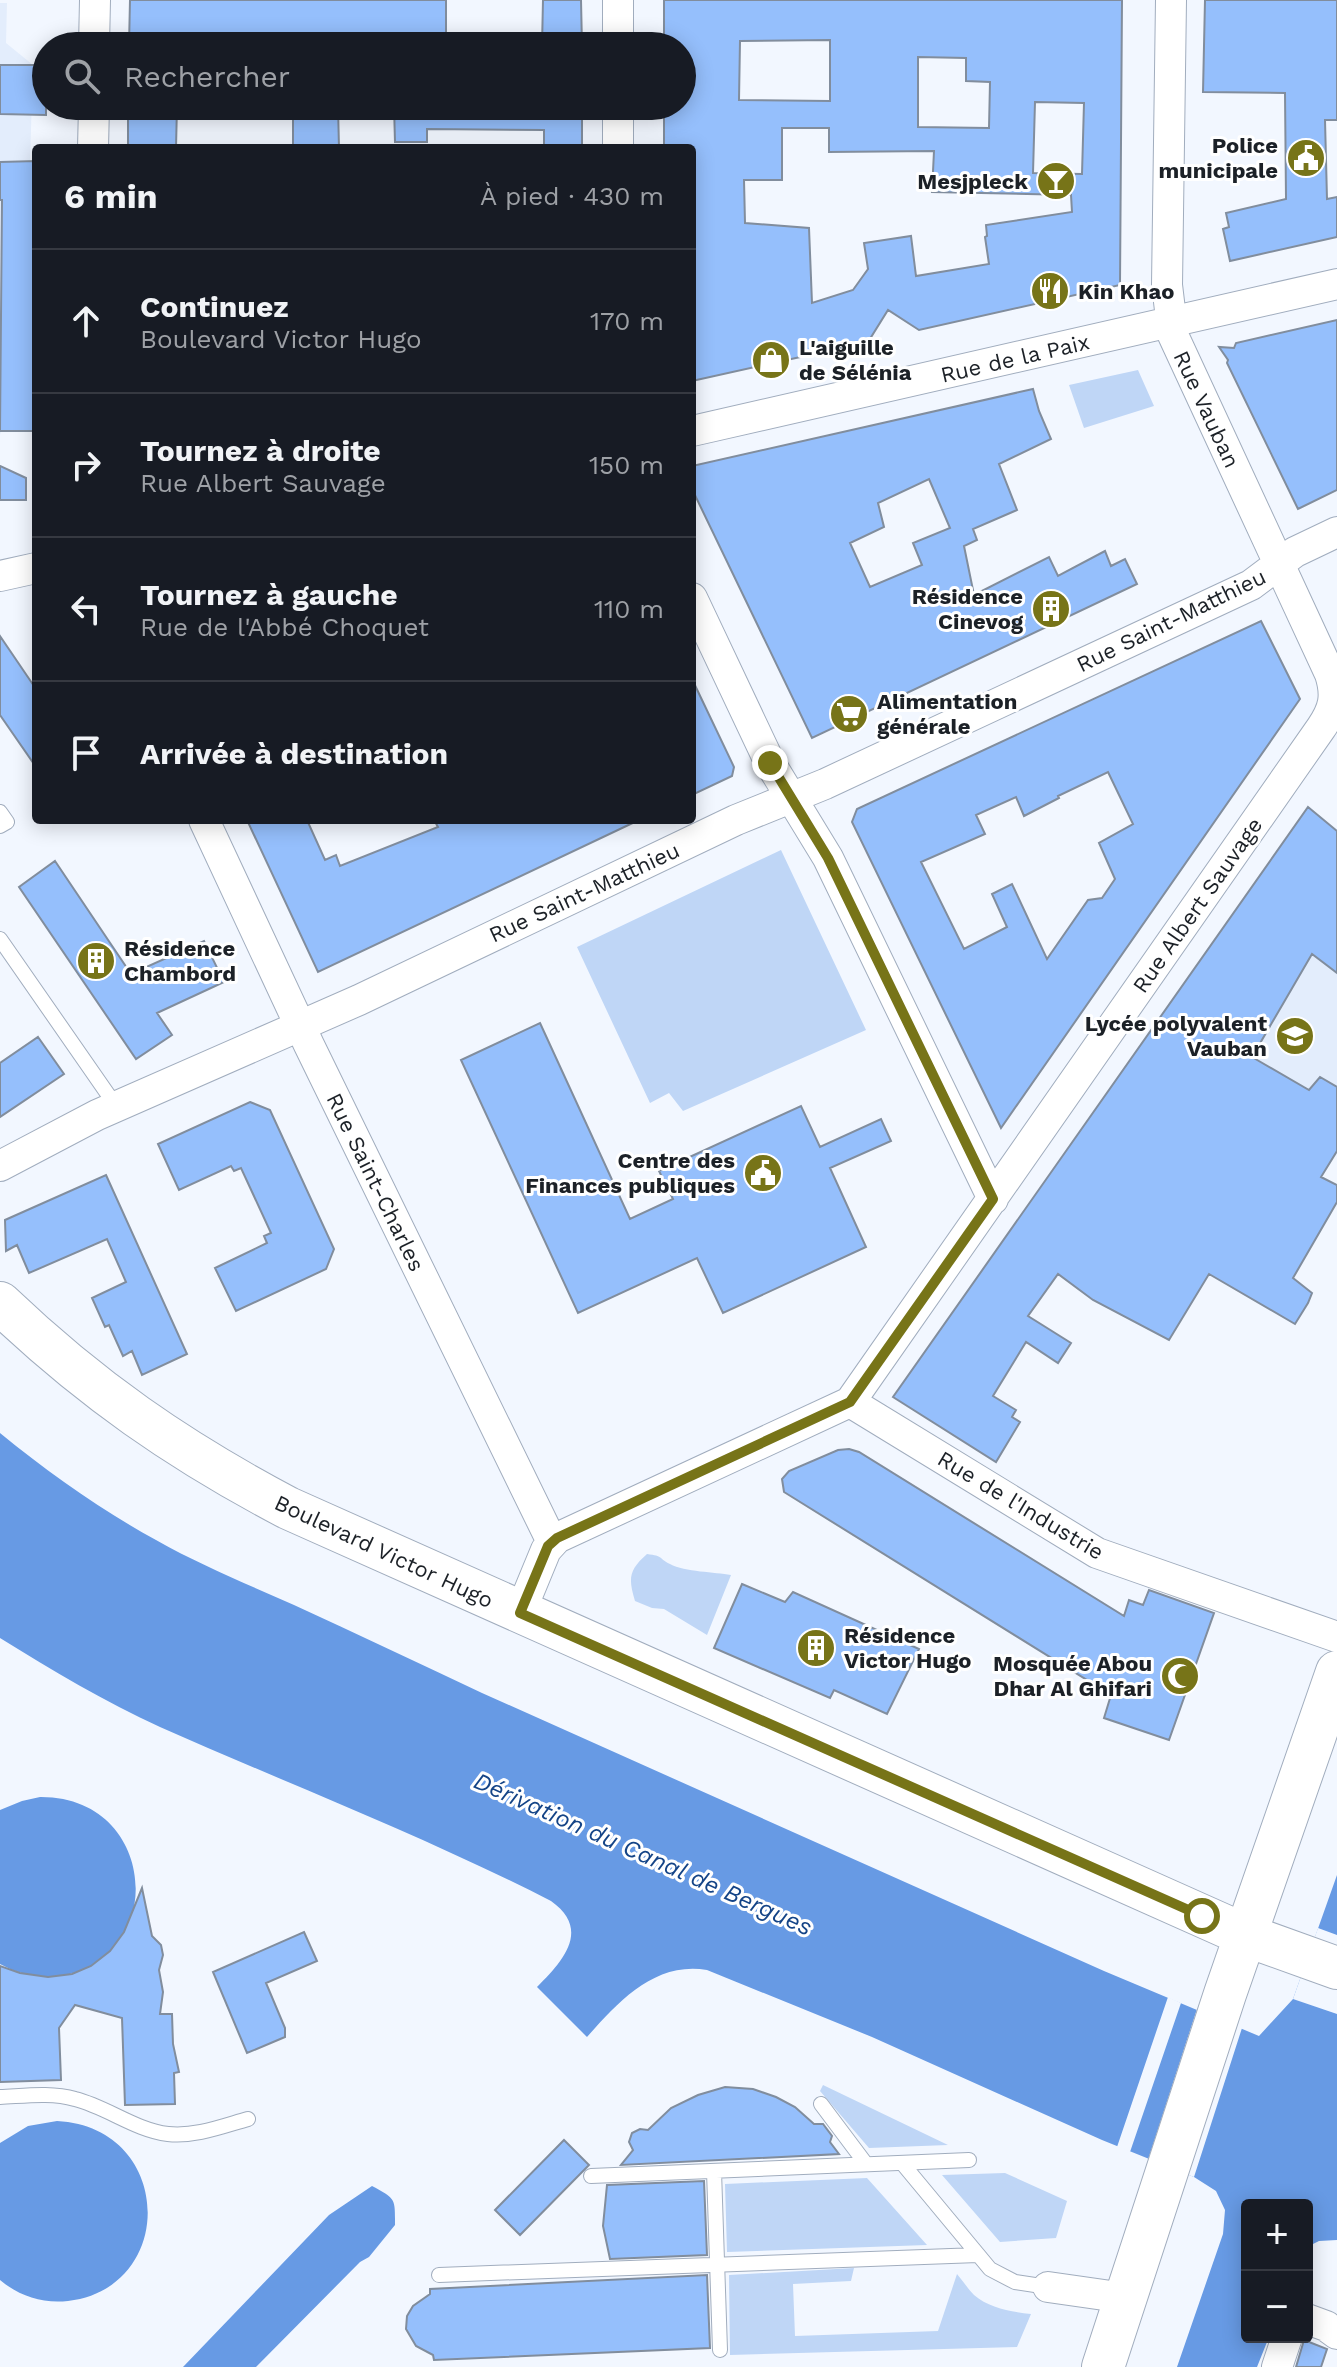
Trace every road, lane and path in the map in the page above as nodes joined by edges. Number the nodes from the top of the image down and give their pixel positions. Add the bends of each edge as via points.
1 (95, 0) edge
2 (618, 0) edge
3 (1171, 0) edge
4 (94, 32) edge
5 (618, 32) edge
6 (94, 120) edge
7 (618, 120) edge
8 (93, 144) edge
9 (618, 144) edge
10 (1337, 284) edge
11 (1170, 323) junction
12 (696, 430) edge
13 (1337, 532) edge
14 (1279, 564) junction
15 (32, 569) edge
16 (0, 576) edge
17 (696, 606) edge
18 (1335, 702) joint
19 (791, 798) junction
20 (0, 812) edge
21 (206, 824) edge
22 (0, 826) edge
23 (1, 941) edge
24 (300, 1026) junction
25 (116, 1106) junction
26 (0, 1166) edge
27 (993, 1199) junction
28 (0, 1303) edge
29 (850, 1402) junction
30 (552, 1542) junction
31 (520, 1613) junction
32 (1337, 1637) edge
33 (1337, 1672) edge
34 (1328, 1724) edge
35 (1245, 1935) junction
36 (1337, 1968) edge
37 (0, 2097) edge
38 (821, 2104) dead end
39 (248, 2119) dead end
40 (969, 2160) dead end
41 (902, 2163) junction
42 (866, 2164) junction
43 (714, 2171) junction
44 (591, 2176) dead end
45 (978, 2255) junction
46 (718, 2263) junction
47 (439, 2275) dead end
48 (1048, 2287) joint
49 (1125, 2298) junction
50 (1313, 2321) edge
51 (1337, 2334) edge
52 (1285, 2343) edge
53 (720, 2350) dead end
54 (1103, 2367) edge
55 (1277, 2367) edge

1 - 4 street
2 - 5 street
3 - 11 street, Rue Vauban
6 - 8 street
7 - 9 street
10 - 11 street, Rue de la Paix
11 - 12 street, Rue de la Paix
11 - 14 street, Rue Vauban via 1178,351
13 - 14 street, Rue Saint-Matthieu
14 - 18 street, Rue Vauban via 1330,674
14 - 19 street, Rue Saint-Matthieu via 1251,585
15 - 16 street
17 - 19 street
18 - 27 street, Rue Albert Sauvage
19 - 24 street, Rue Saint-Matthieu
19 - 27 street via 828,858
20 - 22 lane via 7,822
21 - 24 street, Rue Saint-Charles
23 - 25 lane
24 - 25 street, Rue Saint-Matthieu
24 - 30 street, Rue Saint-Charles
25 - 26 street, Rue Saint-Matthieu
27 - 29 street, Rue Albert Sauvage
28 - 31 main road, Boulevard Victor Hugo via 102,1392 205,1463 288,1508
29 - 30 street
29 - 32 street, Rue de l'Industrie via 1097,1553
30 - 31 street
31 - 35 main road, Boulevard Victor Hugo
33 - 34 main road
34 - 35 main road
35 - 36 main road, Boulevard Victor Hugo
35 - 49 main road
37 - 39 lane via 71,2097 168,2134
38 - 42 lane
40 - 41 lane
41 - 42 lane
41 - 45 lane
42 - 43 lane
43 - 44 lane
43 - 46 lane
45 - 46 lane
45 - 48 lane via 1004,2278
46 - 47 lane
46 - 53 lane
48 - 49 street
49 - 54 main road
50 - 51 street
52 - 55 street

